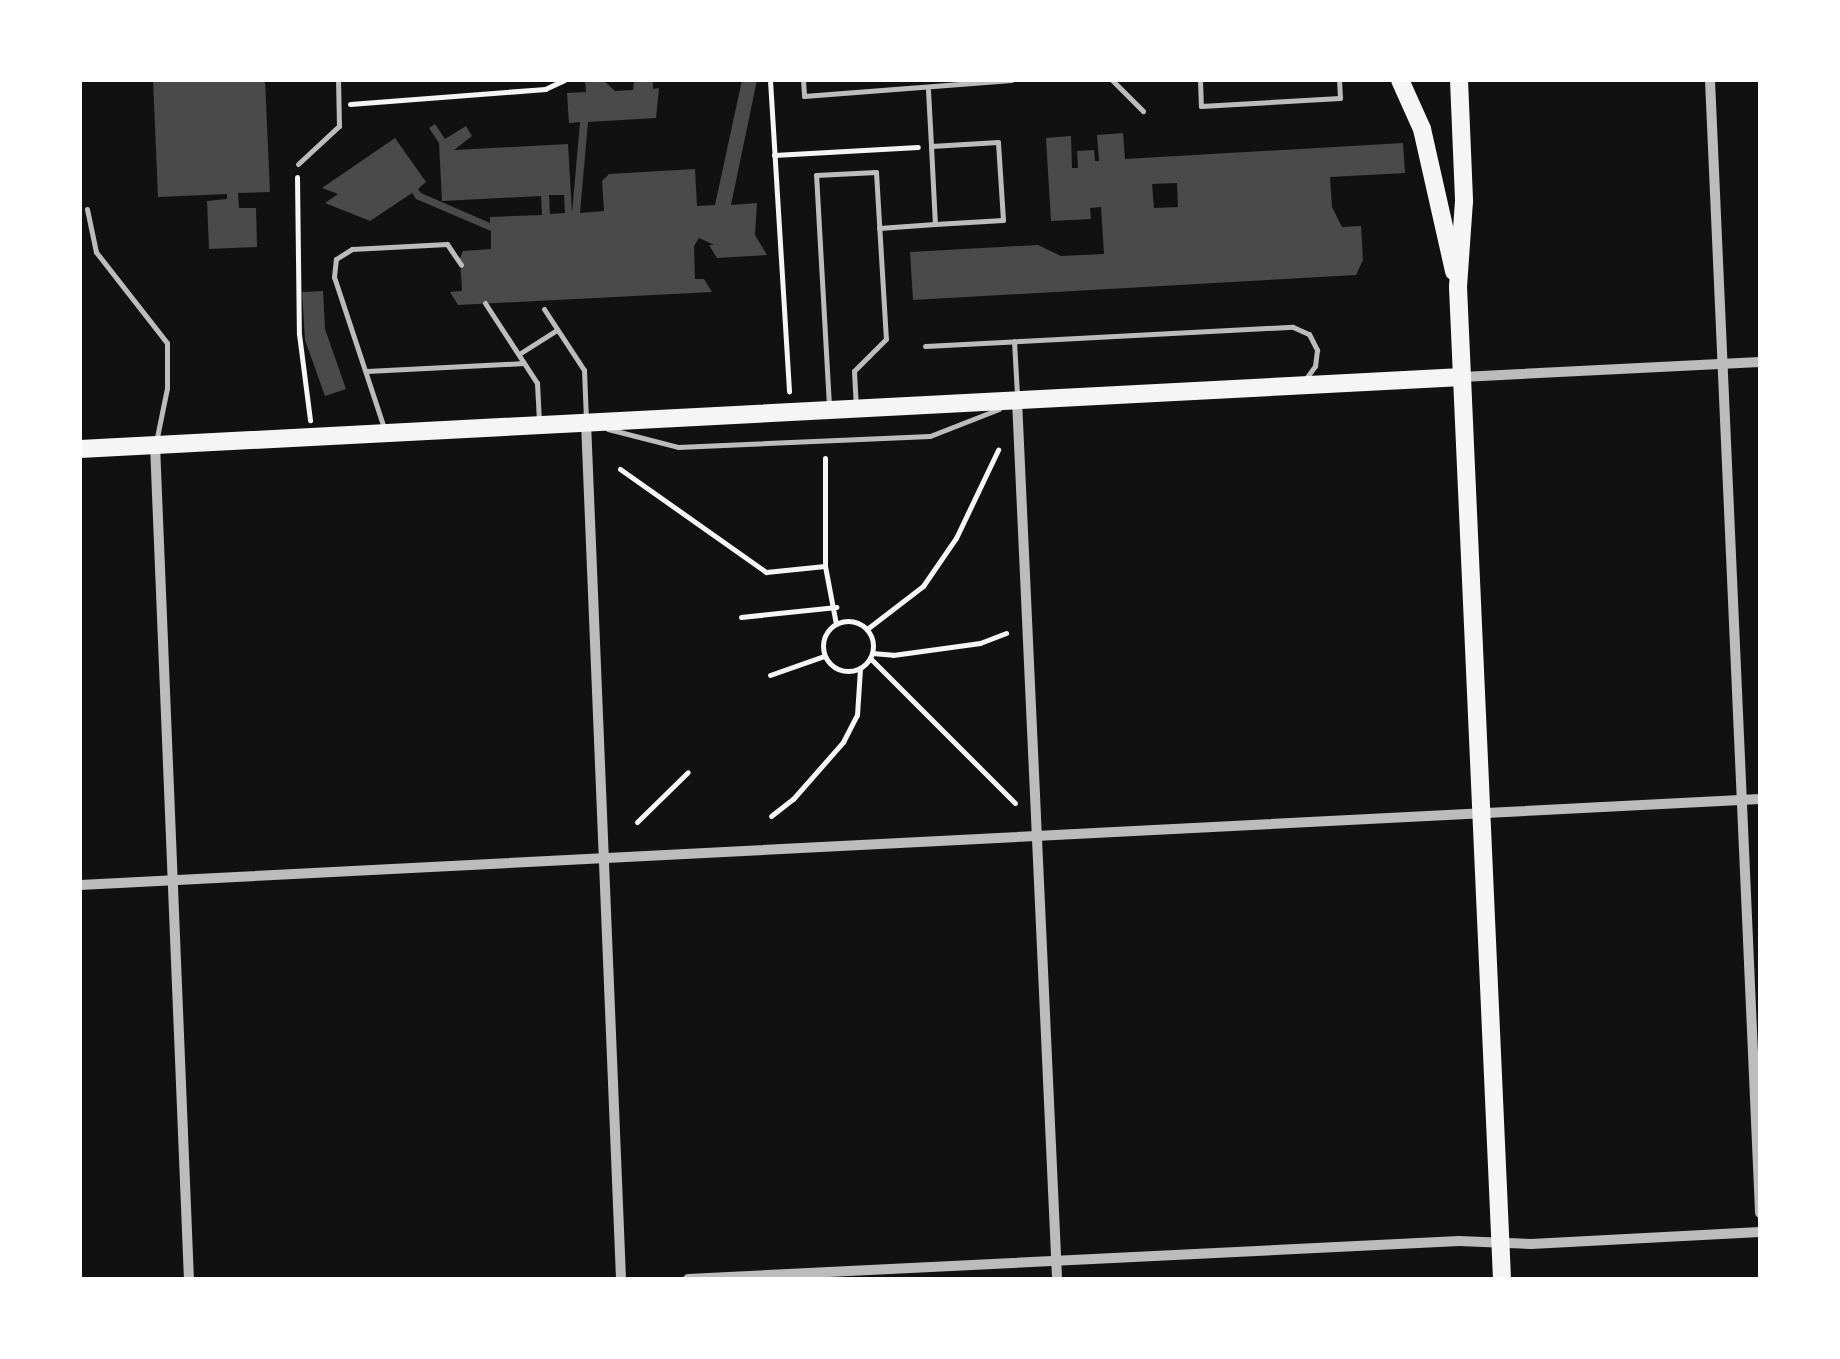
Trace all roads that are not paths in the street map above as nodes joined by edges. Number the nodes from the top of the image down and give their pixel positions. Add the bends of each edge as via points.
1 (338, 80) edge
2 (803, 80) edge
3 (1011, 80) edge
4 (1112, 80) edge
5 (1200, 80) edge
6 (1338, 80) edge
7 (1400, 80) edge
8 (1459, 80) edge
9 (1710, 80) edge
10 (928, 90) junction
11 (1144, 111) dead end
12 (931, 146) junction
13 (298, 164) road end
14 (87, 209) dead end
15 (935, 224) junction
16 (880, 228) junction
17 (460, 265) dead end
18 (1458, 287) junction
19 (485, 304) dead end
20 (544, 309) dead end
21 (557, 330) junction
22 (1014, 341) junction
23 (926, 346) dead end
24 (519, 354) junction
25 (1760, 362) edge
26 (524, 363) junction
27 (1722, 364) junction
28 (367, 371) junction
29 (1462, 377) junction
30 (1292, 386) junction
31 (1017, 400) junction
32 (856, 409) junction
33 (830, 410) junction
34 (586, 422) junction
35 (540, 425) junction
36 (386, 433) junction
37 (155, 445) junction
38 (80, 449) edge
39 (1760, 798) edge
40 (1742, 800) junction
41 (1481, 813) junction
42 (1037, 836) junction
43 (604, 858) junction
44 (173, 880) junction
45 (80, 885) edge
46 (1760, 1213) edge
47 (1760, 1232) edge
48 (1500, 1242) junction
49 (1056, 1261) junction
50 (189, 1279) edge
51 (622, 1279) edge
52 (688, 1279) edge
53 (1057, 1279) edge
54 (1502, 1279) edge

1 - 13 lane via 339,126
2 - 10 lane via 804,96
3 - 10 lane
4 - 11 lane
5 - 6 lane via 1202,106 1340,98
7 - 18 main road via 1422,129
8 - 18 main road via 1464,201
9 - 27 street
10 - 12 lane
12 - 15 lane
12 - 15 lane via 998,142 1002,201 1002,220
14 - 37 lane via 96,252 167,344 167,388
15 - 16 lane
16 - 32 lane via 886,339 854,370
16 - 33 lane via 876,172 816,175
17 - 28 lane via 447,244 352,249 336,258 334,277
18 - 29 main road
19 - 24 lane
20 - 21 lane
21 - 24 lane
21 - 34 lane via 584,370
22 - 23 lane
22 - 30 lane via 1293,327 1312,338 1317,355 1309,376
22 - 31 lane
24 - 26 lane
25 - 27 street
26 - 28 lane
26 - 35 lane via 537,383
27 - 29 street
27 - 40 street
28 - 36 lane
29 - 30 main road
29 - 41 main road
30 - 31 main road
31 - 32 main road
31 - 34 lane via 930,436 678,447
31 - 42 street
32 - 33 main road
33 - 34 main road
34 - 35 main road
34 - 43 street
35 - 36 main road
36 - 37 main road
37 - 38 main road
37 - 44 street
39 - 40 street
40 - 41 street
40 - 46 street
41 - 42 street
41 - 48 main road
42 - 43 street
42 - 49 street
43 - 44 street
43 - 51 street
44 - 45 street
44 - 50 street
47 - 48 street
48 - 49 street
48 - 54 main road
49 - 52 street
49 - 53 street

